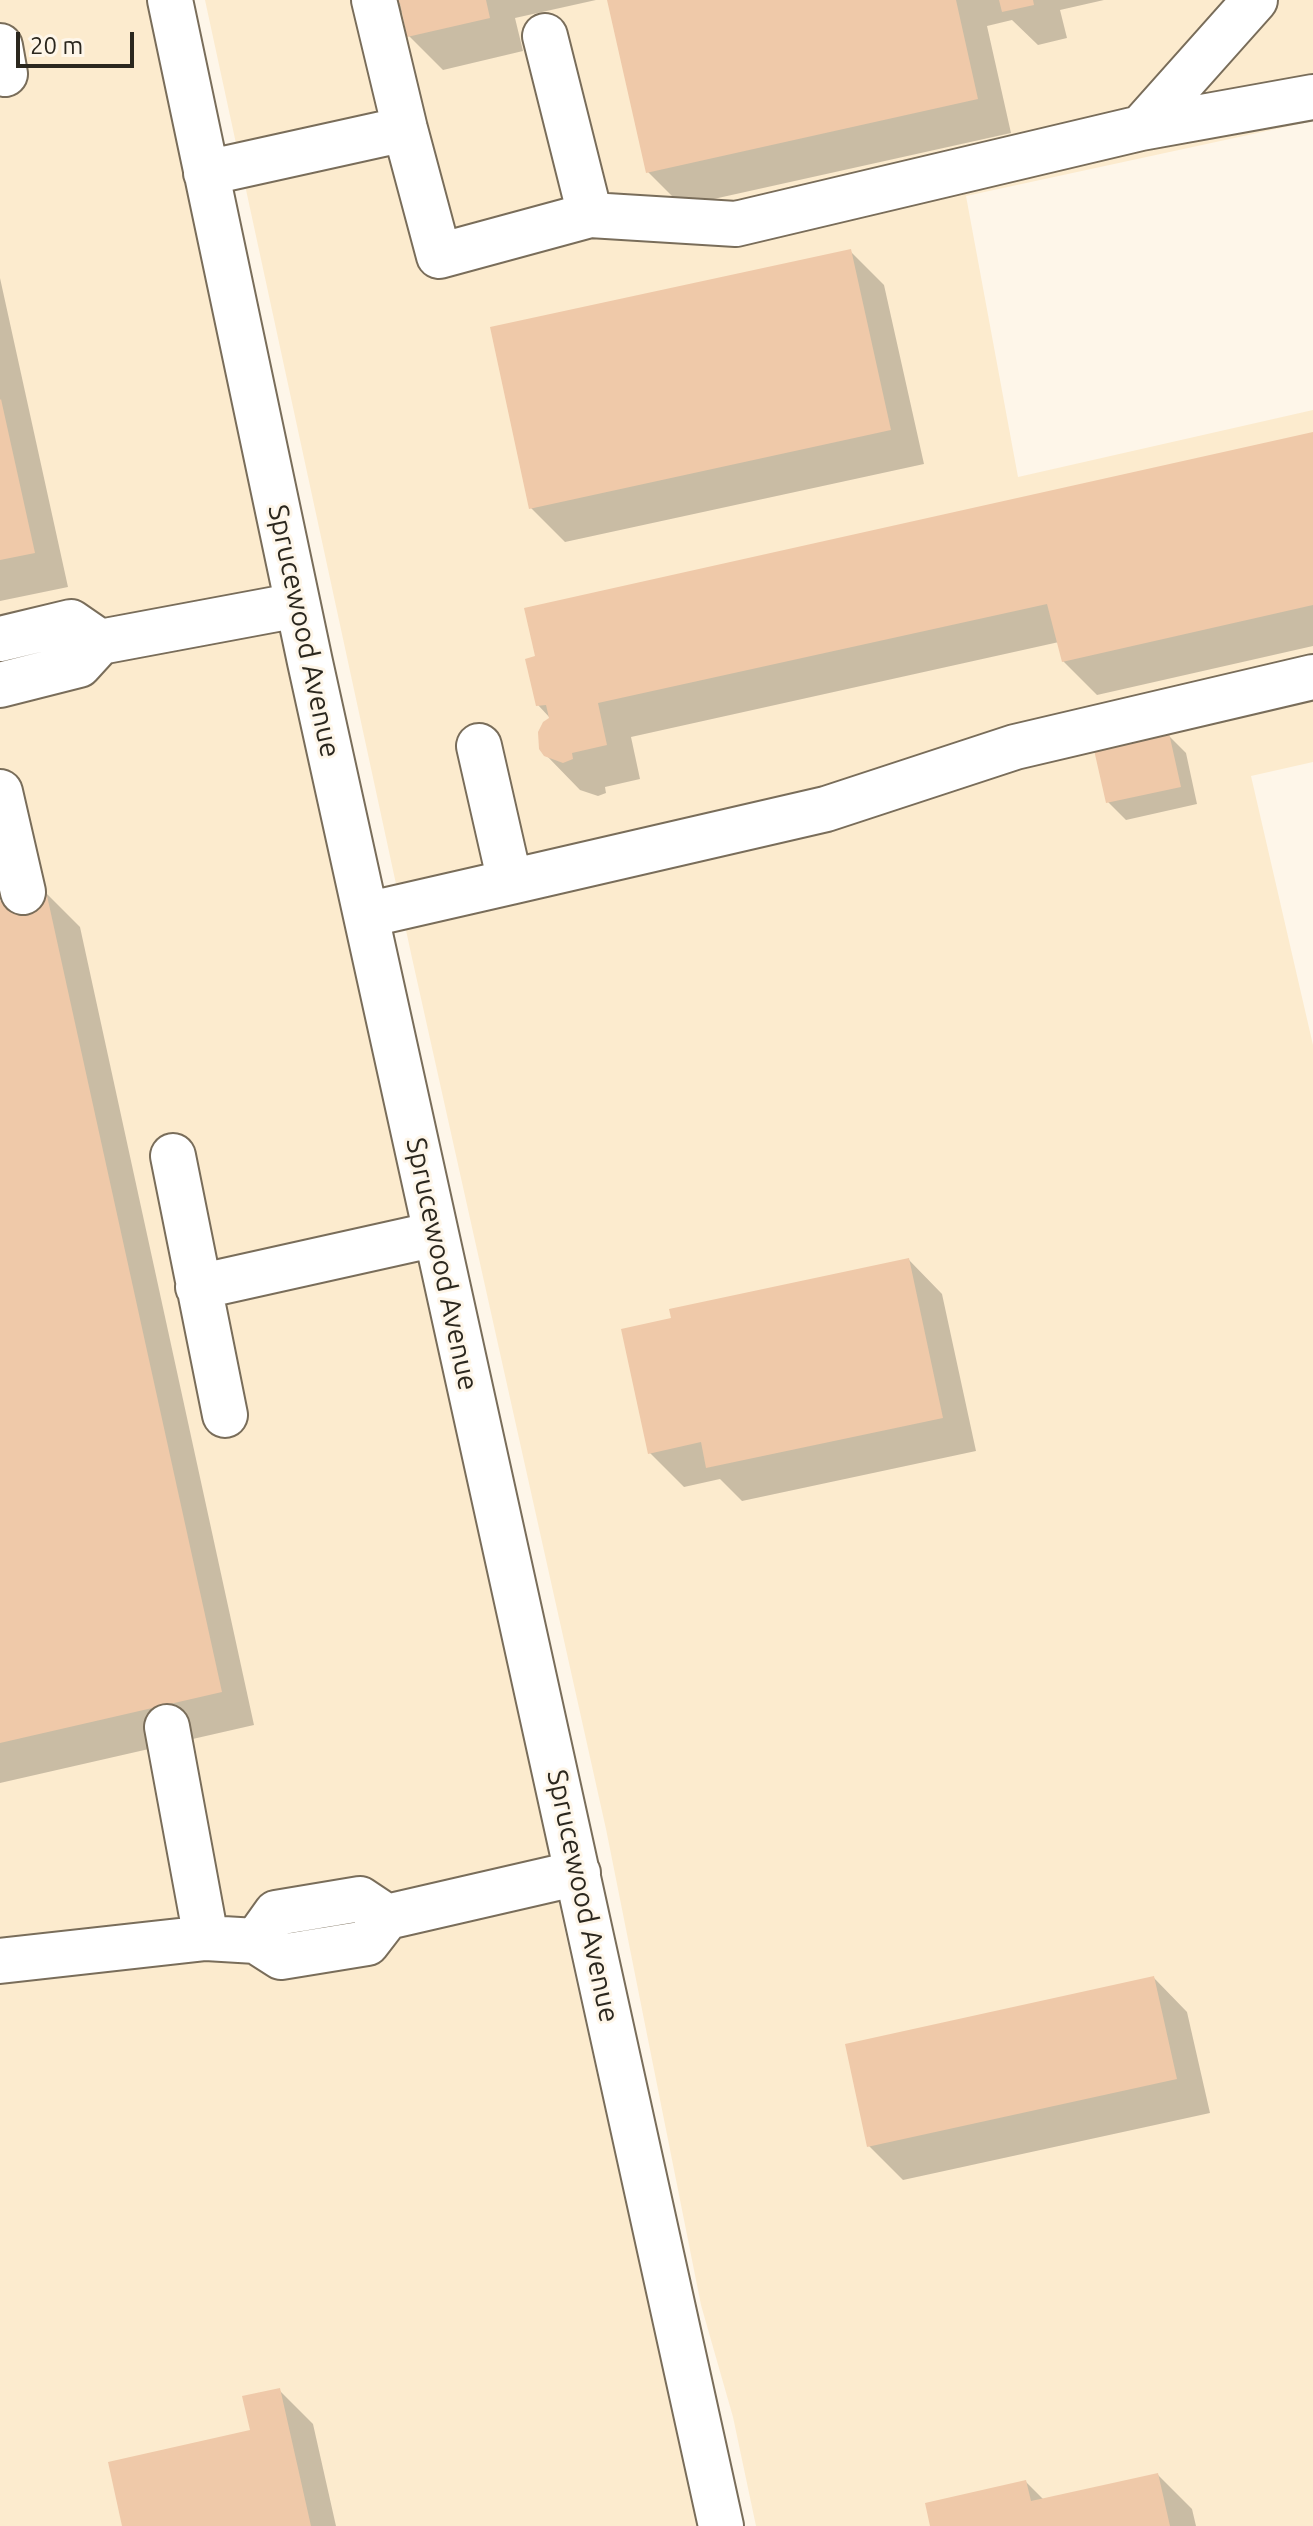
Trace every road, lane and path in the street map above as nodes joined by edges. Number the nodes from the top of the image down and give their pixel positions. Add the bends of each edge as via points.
1 (374, 0) edge
2 (1255, 0) edge
3 (181, 2) edge
4 (545, 36) dead end
5 (1313, 97) edge
6 (1141, 128) junction
7 (405, 129) junction
8 (206, 173) junction
9 (590, 215) junction
10 (298, 605) junction
11 (0, 639) edge
12 (100, 642) junction
13 (1313, 677) edge
14 (0, 685) edge
15 (479, 746) dead end
16 (0, 792) edge
17 (510, 882) junction
18 (23, 892) dead end
19 (366, 915) junction
20 (173, 1156) dead end
21 (436, 1234) junction
22 (198, 1287) junction
23 (225, 1415) dead end
24 (167, 1727) dead end
25 (578, 1873) junction
26 (206, 1938) junction
27 (0, 1961) edge
28 (721, 2526) edge

1 - 7 street
2 - 6 street
3 - 8 street, Sprucewood Avenue
4 - 9 street
5 - 6 street
6 - 9 street via 736,224
7 - 8 street
7 - 9 street via 439,256
8 - 10 street, Sprucewood Avenue
10 - 12 street
10 - 19 street, Sprucewood Avenue
11 - 12 street via 71,622
12 - 14 street via 79,665
13 - 17 street via 1015,747 826,809
15 - 17 street
16 - 18 street
17 - 19 street
19 - 21 street, Sprucewood Avenue
20 - 22 street
21 - 22 street
21 - 25 street, Sprucewood Avenue
22 - 23 street
24 - 26 street
25 - 26 street via 387,1917 360,1899 276,1913 256,1941
25 - 28 street, Sprucewood Avenue
26 - 27 street

